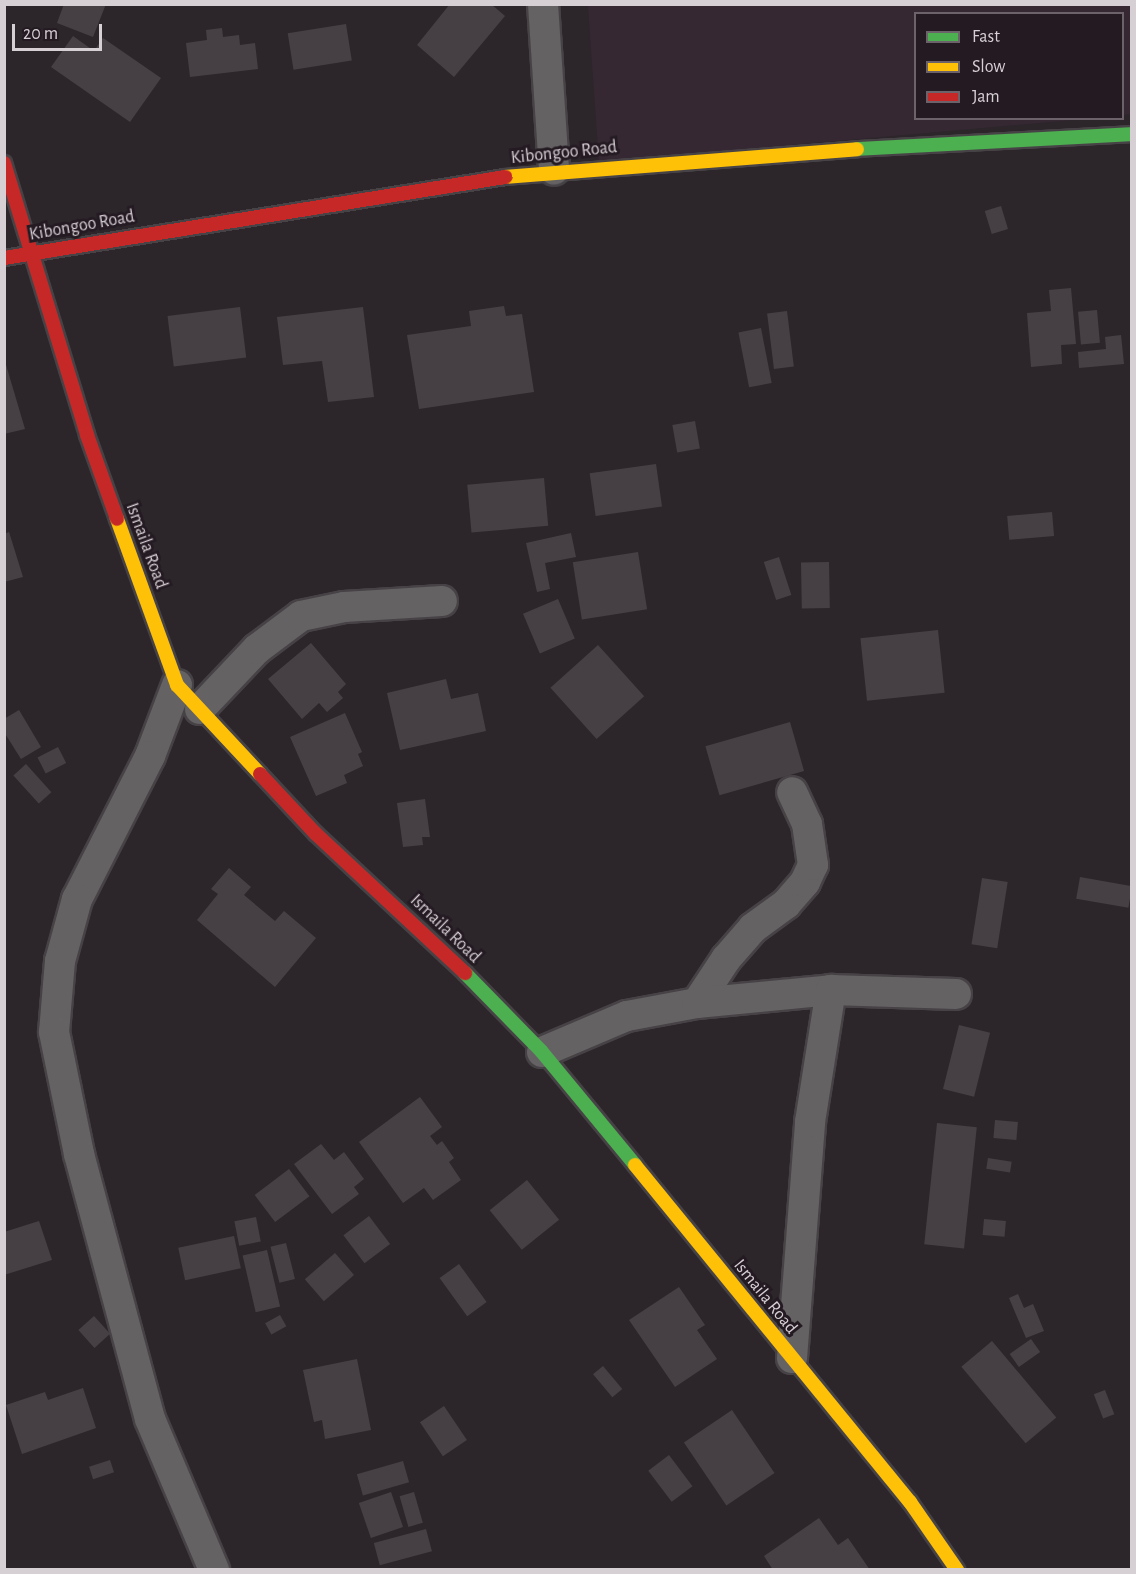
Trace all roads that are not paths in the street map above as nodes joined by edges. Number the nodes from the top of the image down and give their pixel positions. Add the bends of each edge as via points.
1 (543, 4) edge
2 (1131, 134) edge
3 (4, 163) edge
4 (554, 170) junction
5 (30, 254) junction
6 (4, 258) edge
7 (442, 601) dead end
8 (177, 685) junction
9 (200, 709) junction
10 (792, 792) dead end
11 (831, 990) junction
12 (956, 994) dead end
13 (697, 1003) junction
14 (542, 1052) junction
15 (792, 1358) junction
16 (214, 1569) edge
17 (957, 1569) edge

1 - 4 street
2 - 4 street, Kibongoo Road
3 - 5 street, Ismaila Road
4 - 5 street, Kibongoo Road via 387,193
5 - 6 street, Kibongoo Road
5 - 8 street, Ismaila Road via 87,435
7 - 9 street via 344,607 301,616 256,649
8 - 9 street, Ismaila Road
8 - 16 street via 150,756 77,899 60,961 54,1032 79,1154 150,1419
9 - 14 street, Ismaila Road via 316,834 449,957
10 - 13 street via 807,824 813,865 805,882 786,904 753,928 726,959
11 - 12 street
11 - 13 street
11 - 15 street via 810,1122
13 - 14 street via 627,1016
14 - 15 street, Ismaila Road
15 - 17 street, Ismaila Road via 909,1502

